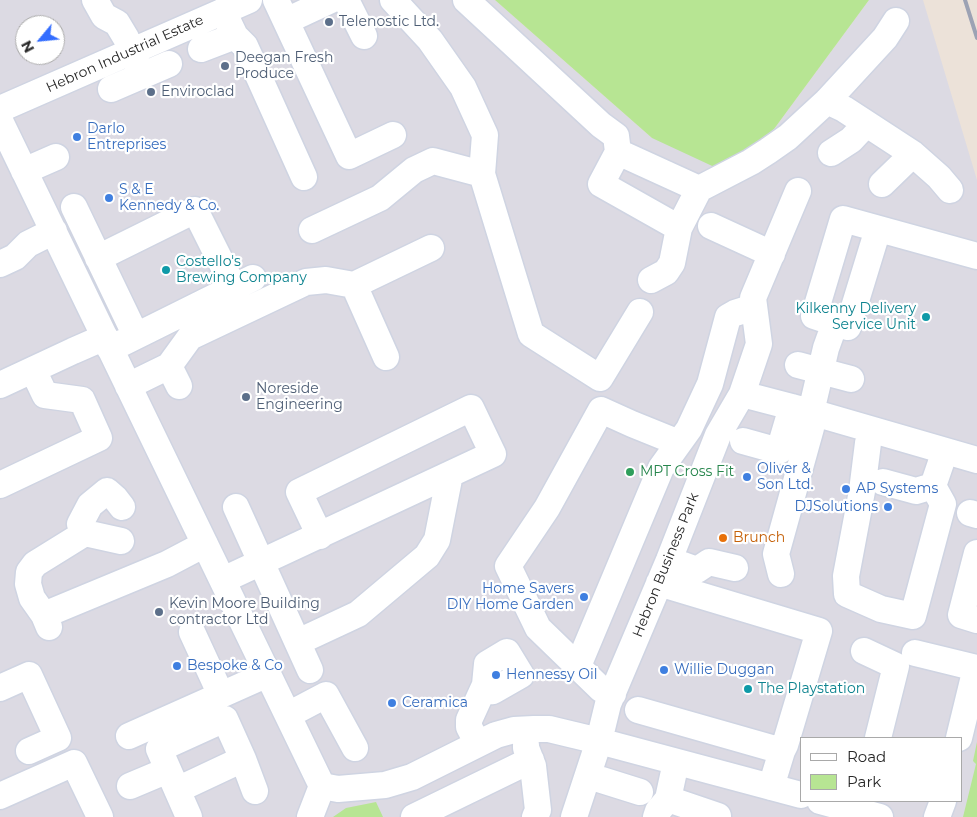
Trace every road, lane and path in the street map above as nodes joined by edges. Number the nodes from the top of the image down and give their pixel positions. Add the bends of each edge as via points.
1 (95, 0) edge
2 (249, 0) edge
3 (331, 0) edge
4 (346, 0) edge
5 (393, 0) edge
6 (466, 0) edge
7 (215, 9) edge
8 (281, 10) edge
9 (896, 20) dead end
10 (235, 36) junction
11 (364, 36) dead end
12 (181, 51) junction
13 (131, 52) junction
14 (142, 76) junction
15 (111, 89) dead end
16 (827, 101) junction
17 (0, 109) edge
18 (0, 121) edge
19 (866, 124) junction
20 (394, 135) dead end
21 (618, 152) junction
22 (831, 153) dead end
23 (913, 154) junction
24 (56, 157) dead end
25 (24, 171) junction
26 (482, 174) junction
27 (304, 177) dead end
28 (882, 184) dead end
29 (699, 189) junction
30 (950, 190) dead end
31 (798, 191) dead end
32 (74, 207) dead end
33 (711, 226) dead end
34 (679, 228) junction
35 (878, 229) junction
36 (312, 230) dead end
37 (54, 231) junction
38 (430, 248) dead end
39 (772, 254) junction
40 (977, 256) edge
41 (98, 258) junction
42 (0, 264) edge
43 (652, 280) dead end
44 (354, 285) junction
45 (754, 307) junction
46 (640, 312) dead end
47 (835, 323) junction
48 (136, 336) junction
49 (108, 343) junction
50 (386, 357) dead end
51 (809, 368) junction
52 (33, 370) junction
53 (600, 378) junction
54 (851, 379) dead end
55 (0, 385) edge
56 (128, 386) junction
57 (742, 394) junction
58 (801, 410) junction
59 (578, 415) dead end
60 (872, 430) junction
61 (743, 441) dead end
62 (679, 443) junction
63 (946, 451) junction
64 (977, 460) edge
65 (450, 474) junction
66 (883, 482) dead end
67 (0, 485) edge
68 (933, 486) junction
69 (236, 506) dead end
70 (122, 507) dead end
71 (85, 533) junction
72 (320, 536) junction
73 (121, 541) dead end
74 (205, 544) junction
75 (977, 553) edge
76 (261, 563) junction
77 (735, 568) dead end
78 (664, 572) junction
79 (781, 574) dead end
80 (223, 580) junction
81 (977, 620) edge
82 (192, 632) dead end
83 (298, 642) junction
84 (864, 651) dead end
85 (915, 653) dead end
86 (578, 666) junction
87 (310, 670) dead end
88 (268, 674) junction
89 (485, 685) dead end
90 (0, 688) edge
91 (613, 694) junction
92 (221, 695) junction
93 (638, 710) dead end
94 (288, 715) junction
95 (525, 729) junction
96 (129, 736) dead end
97 (878, 737) edge
98 (959, 737) edge
99 (599, 741) junction
100 (478, 744) junction
101 (355, 748) dead end
102 (793, 750) edge
103 (29, 751) dead end
104 (244, 759) junction
105 (531, 760) junction
106 (676, 762) junction
107 (589, 776) junction
108 (172, 780) junction
109 (130, 786) dead end
110 (322, 786) junction
111 (771, 788) junction
112 (255, 791) dead end
113 (640, 792) dead end
114 (0, 796) edge
115 (800, 796) edge
116 (808, 802) edge
117 (828, 802) edge
118 (943, 802) edge
119 (853, 805) edge
120 (662, 808) edge
121 (718, 816) edge
122 (100, 817) edge
123 (190, 817) edge
124 (310, 817) edge
125 (414, 817) edge
126 (535, 817) edge
127 (574, 817) edge
128 (806, 817) edge
129 (880, 817) edge
130 (937, 817) edge

1 - 13 street via 104,16 116,23
2 - 7 street, Hebron Industrial Estate
3 - 8 street
4 - 11 street
5 - 26 street via 430,40 463,87 485,135
6 - 21 street via 616,136
7 - 10 street
7 - 12 street, Hebron Industrial Estate
8 - 20 street via 349,156
9 - 16 street via 885,38
10 - 12 street
10 - 27 street via 245,46
12 - 13 street, Hebron Industrial Estate
12 - 14 street
13 - 14 street
13 - 17 street, Hebron Industrial Estate
14 - 15 street
16 - 19 street
16 - 29 street via 768,152
18 - 25 street
19 - 22 street via 851,140
19 - 23 street
21 - 29 street
21 - 34 street via 601,184
23 - 28 street
23 - 30 street
24 - 25 street
25 - 37 street
26 - 36 street via 433,161 414,170 380,198
26 - 53 street via 532,334
29 - 34 street
31 - 39 street
32 - 41 street
33 - 39 street
34 - 43 street via 672,263 666,272
35 - 40 street
35 - 47 street via 848,327
35 - 47 street via 836,217 814,316
37 - 42 street
37 - 49 street
38 - 44 street
39 - 45 street via 753,298
41 - 48 street
41 - 48 street via 195,210 243,283
44 - 50 street
44 - 56 street via 326,280 306,282 190,337 174,376
45 - 57 street, Hebron Business Park via 759,344
45 - 62 street via 728,317 710,384
46 - 53 street
47 - 51 street via 826,348
48 - 49 street
49 - 52 street
49 - 56 street
51 - 54 street
51 - 58 street
52 - 55 street
52 - 67 street via 45,395 82,400 99,438
53 - 59 street
56 - 74 street
57 - 58 street
57 - 78 street, Hebron Business Park via 718,434
58 - 60 street
58 - 61 street via 779,451
58 - 79 street via 811,428 776,554
60 - 63 street
60 - 68 street via 846,576 847,594 881,609 913,616 943,504
62 - 86 street via 660,468
62 - 86 street via 601,410 548,508 508,566 538,628
63 - 64 street
63 - 68 street
65 - 72 street
65 - 72 street via 493,454 471,408 299,492
65 - 83 street via 437,540 427,556 358,614
66 - 68 street via 916,491
69 - 76 street
70 - 71 street via 107,491 90,505 80,524
71 - 73 street
71 - 74 street via 35,564 29,572 32,598 46,621
72 - 76 street
74 - 80 street
75 - 81 street via 961,615
76 - 80 street
76 - 83 street
77 - 78 street via 709,562 697,570
78 - 91 street, Hebron Business Park
78 - 102 street via 819,631 786,745
80 - 88 street
82 - 92 street
83 - 87 street
84 - 97 street via 896,666
85 - 98 street via 976,668
86 - 91 street via 602,689
88 - 92 street
88 - 94 street
89 - 100 street via 469,720
90 - 103 street via 29,675 54,729 58,738
91 - 99 street, Hebron Business Park
92 - 96 street
93 - 102 street
94 - 101 street via 326,695
94 - 110 street
95 - 99 street via 549,729
95 - 100 street via 496,735
95 - 105 street via 526,748
99 - 106 street
99 - 107 street, Hebron Business Park
100 - 110 street via 412,776 385,785 338,789
102 - 111 street
104 - 108 street
104 - 108 street via 225,719 159,749
104 - 112 street
105 - 125 street
105 - 126 street via 538,810
106 - 111 street
106 - 120 street
107 - 113 street
107 - 127 street, Hebron Business Park
108 - 109 street
108 - 123 street
110 - 124 street
111 - 115 street
114 - 122 street via 74,763
116 - 128 street
117 - 119 street
118 - 130 street
119 - 129 street
120 - 121 street

